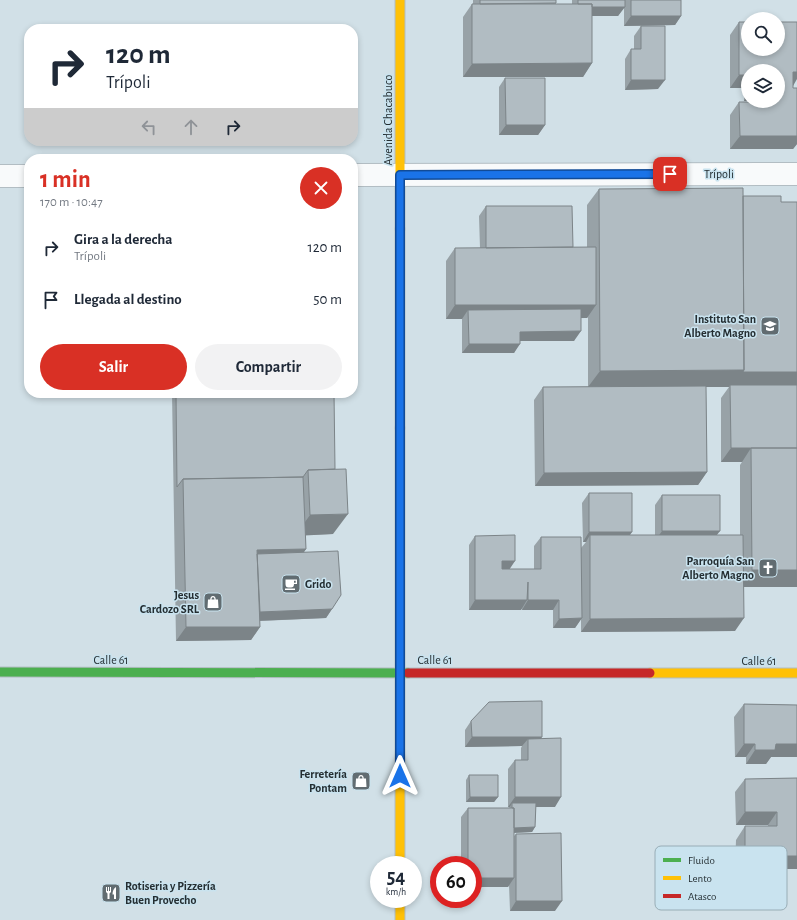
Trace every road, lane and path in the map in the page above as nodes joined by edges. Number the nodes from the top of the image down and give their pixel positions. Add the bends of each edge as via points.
1 (400, 0) edge
2 (797, 174) edge
3 (358, 175) edge
4 (400, 175) junction
5 (0, 176) edge
6 (24, 176) edge
7 (0, 672) edge
8 (400, 672) junction
9 (797, 673) edge
10 (400, 856) edge
11 (400, 908) edge
12 (400, 920) edge

1 - 4 main road, Avenida Chacabuco
2 - 4 street, Trípoli
3 - 4 street, Trípoli
4 - 8 main road, Avenida Chacabuco
5 - 6 street
7 - 8 main road, Calle 61
8 - 9 main road, Calle 61
8 - 10 main road, Avenida Chacabuco
11 - 12 main road

